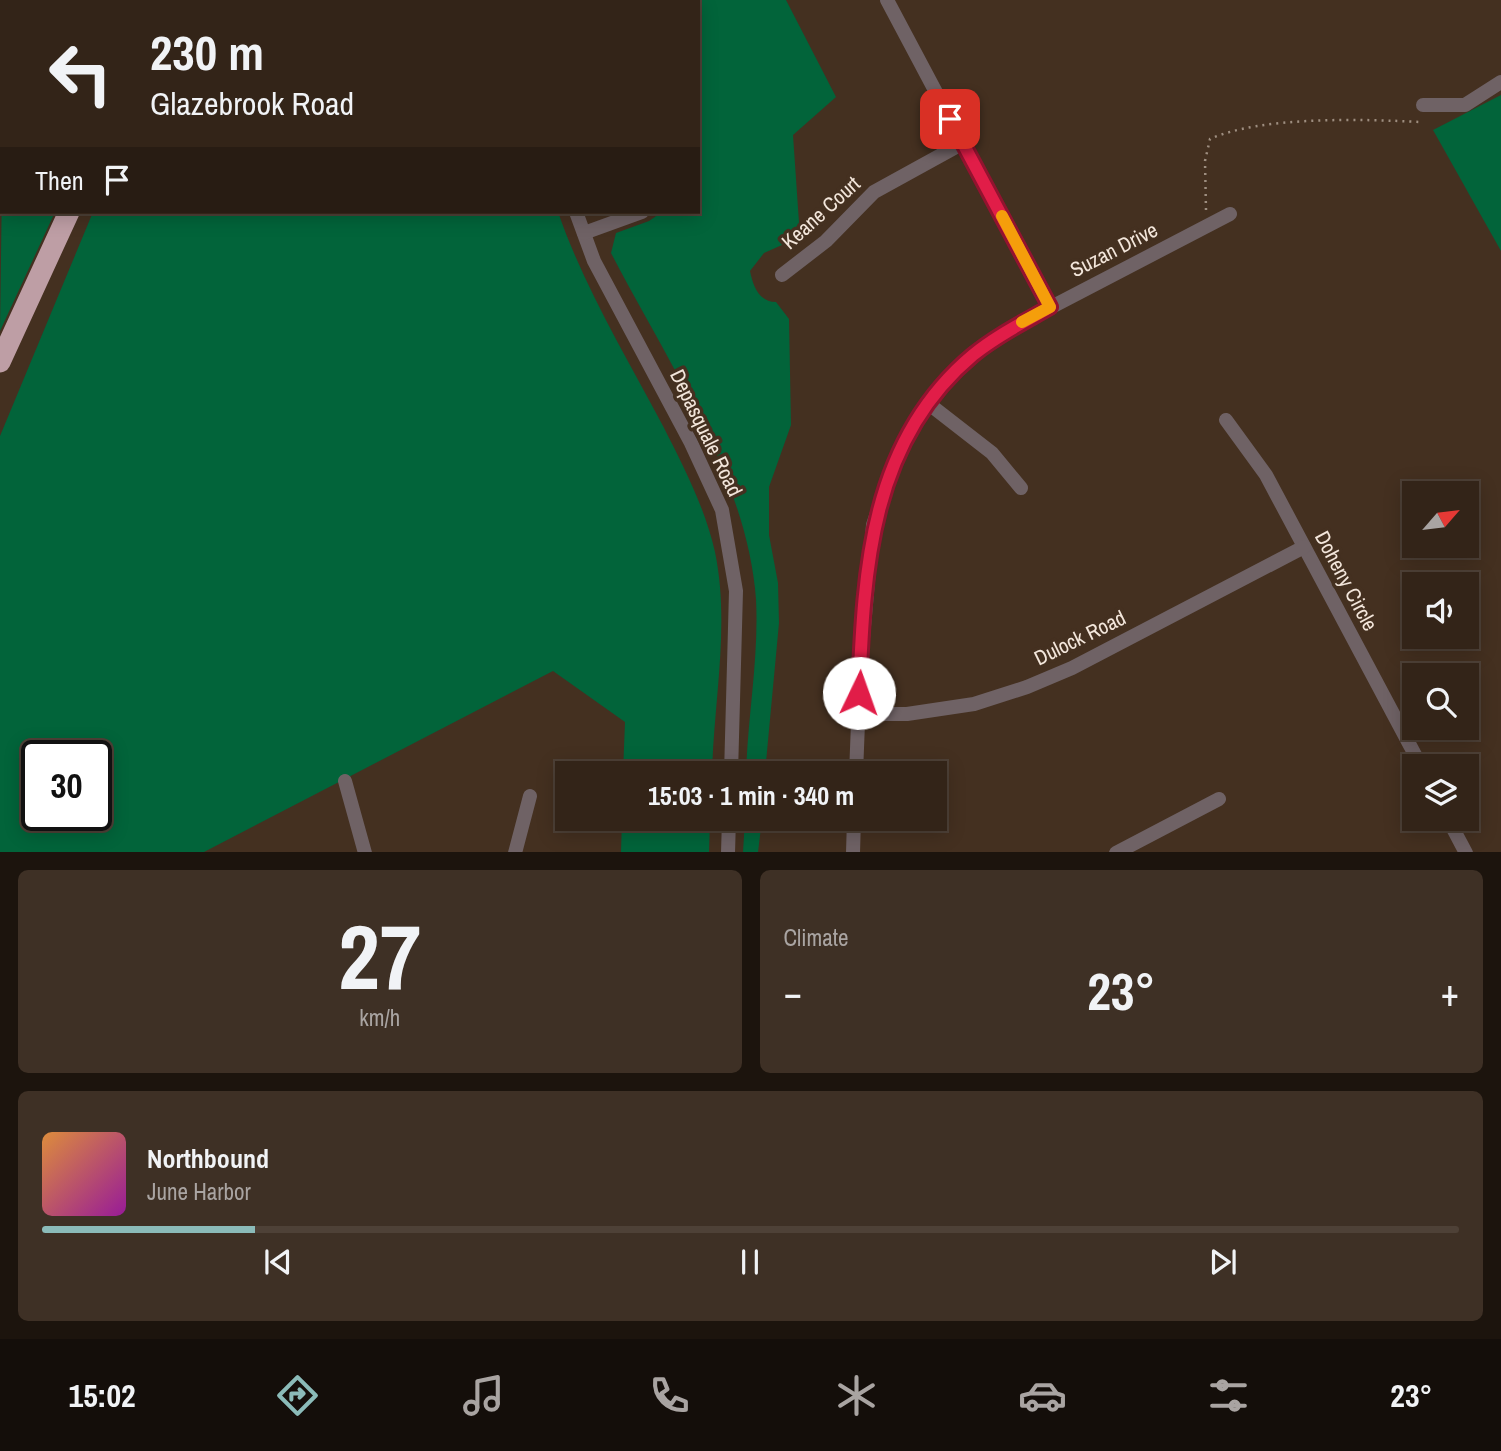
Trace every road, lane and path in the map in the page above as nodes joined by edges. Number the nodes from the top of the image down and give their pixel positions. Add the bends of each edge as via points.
1 (887, 0) edge
2 (1501, 82) edge
3 (1423, 105) dead end
4 (1420, 122) dead end
5 (963, 143) junction
6 (68, 214) edge
7 (577, 214) edge
8 (636, 214) edge
9 (1230, 214) dead end
10 (1205, 227) junction
11 (584, 233) junction
12 (782, 275) dead end
13 (1050, 307) junction
14 (9, 343) junction
15 (0, 362) edge
16 (0, 370) edge
17 (929, 404) junction
18 (1226, 420) dead end
19 (1021, 488) dead end
20 (1304, 547) junction
21 (858, 714) junction
22 (1415, 754) edge
23 (732, 761) edge
24 (856, 761) edge
25 (345, 781) dead end
26 (530, 796) dead end
27 (1219, 799) dead end
28 (729, 831) edge
29 (854, 831) edge
30 (1455, 831) edge
31 (365, 852) edge
32 (515, 852) edge
33 (728, 852) edge
34 (853, 852) edge
35 (1116, 852) edge
36 (1466, 852) edge

1 - 5 street
2 - 3 street via 1465,105
4 - 10 path via 1345,119 1230,130 1210,139 1205,160
5 - 12 street, Keane Court via 874,192 826,241
5 - 13 street
6 - 14 highway
7 - 11 street, Depasquale Road
8 - 11 street
9 - 10 street, Suzan Drive
10 - 13 street, Suzan Drive
11 - 23 street, Depasquale Road via 594,261 722,510 736,591
13 - 17 street, Suzan Drive via 973,355
14 - 15 highway
14 - 16 highway
17 - 19 street via 992,453
17 - 21 street, Suzan Drive via 890,474 873,525
18 - 20 street, Doheny Circle via 1266,475
20 - 21 street, Dulock Road via 1027,687 974,704 907,714
20 - 22 street, Doheny Circle
21 - 24 street, Suzan Drive
25 - 31 street
26 - 32 street
27 - 35 street
28 - 33 street
29 - 34 street
30 - 36 street

